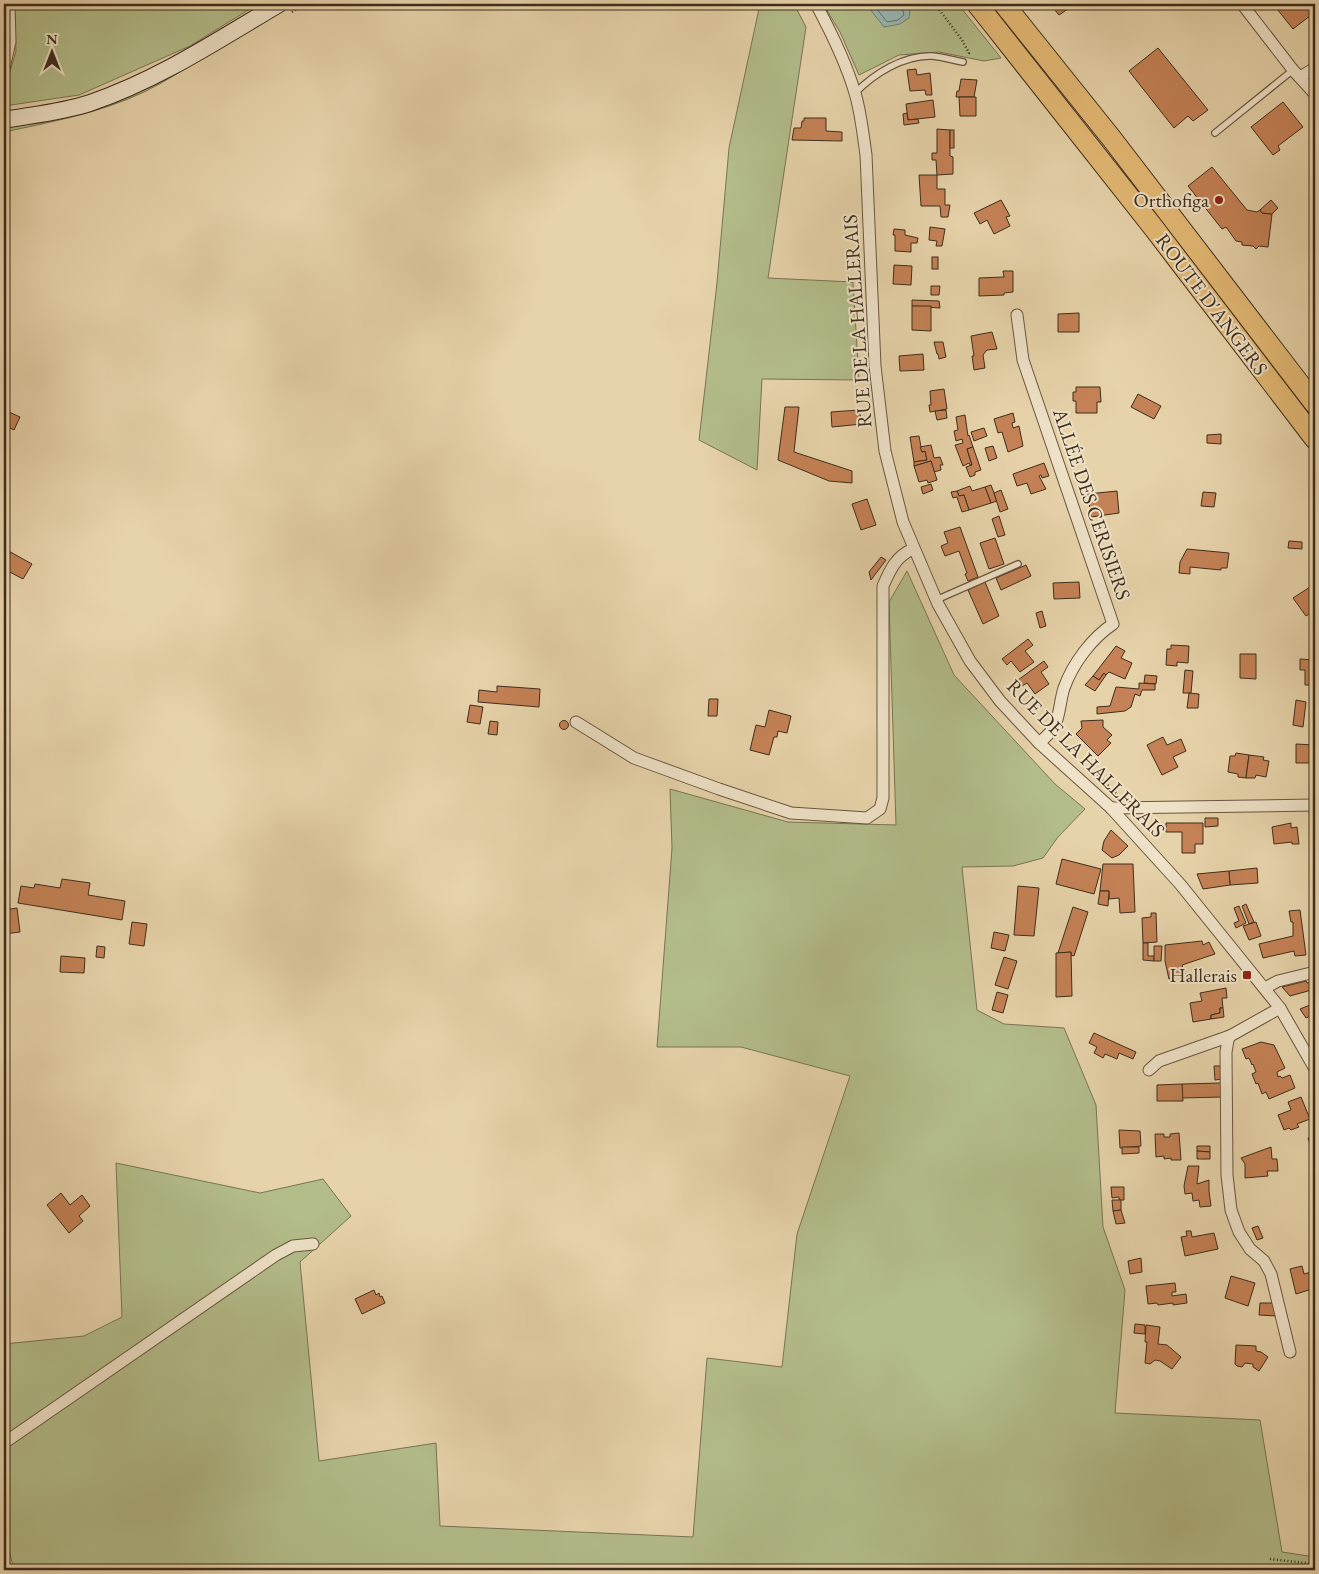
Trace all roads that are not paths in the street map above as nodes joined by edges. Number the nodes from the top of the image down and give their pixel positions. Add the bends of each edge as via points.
1 (279, 4) edge
2 (816, 4) edge
3 (977, 4) edge
4 (1004, 4) edge
5 (1242, 4) edge
6 (7, 10) edge
7 (963, 62) road end
8 (4, 68) edge
9 (1315, 68) edge
10 (1297, 73) junction
11 (855, 93) junction
12 (1315, 94) edge
13 (4, 120) edge
14 (1215, 133) dead end
15 (1017, 315) dead end
16 (1315, 404) edge
17 (1315, 439) edge
18 (913, 549) junction
19 (1018, 564) dead end
20 (936, 600) junction
21 (576, 722) dead end
22 (1039, 743) junction
23 (1315, 806) edge
24 (1111, 808) junction
25 (1315, 972) edge
26 (1265, 988) junction
27 (1280, 1008) junction
28 (1230, 1036) junction
29 (1315, 1069) edge
30 (1149, 1070) dead end
31 (313, 1244) dead end
32 (1290, 1352) dead end
33 (4, 1444) edge

1 - 13 street via 172,68 131,87 88,104
2 - 11 street, RUE DE LA HALLERAIS
3 - 17 highway, ROUTE D'ANGERS
4 - 16 highway, ROUTE D'ANGERS
5 - 10 street
6 - 8 street via 10,42
7 - 11 lane via 932,56 911,58 891,66
9 - 10 street
10 - 12 street
10 - 14 lane
11 - 18 street, RUE DE LA HALLERAIS via 866,154 880,416 894,489
15 - 22 street, ALLÉE DES CERISIERS via 1024,360 1113,624 1102,631 1076,665 1064,689 1055,725
18 - 20 street, RUE DE LA HALLERAIS
18 - 21 street via 891,567 883,586 883,798 880,809 867,818 790,812 736,795 634,758
19 - 20 lane
20 - 22 street, RUE DE LA HALLERAIS via 970,661 1000,701
22 - 24 street, RUE DE LA HALLERAIS
23 - 24 street
24 - 26 street, RUE DE LA HALLERAIS via 1180,884
25 - 26 street via 1278,981
26 - 27 street, RUE DE LA HALLERAIS
27 - 28 street
27 - 29 street, RUE DE LA HALLERAIS
28 - 30 street via 1159,1061
28 - 32 street via 1227,1046 1227,1175 1231,1210 1238,1232 1264,1261 1271,1274
31 - 33 street via 293,1246 276,1255

